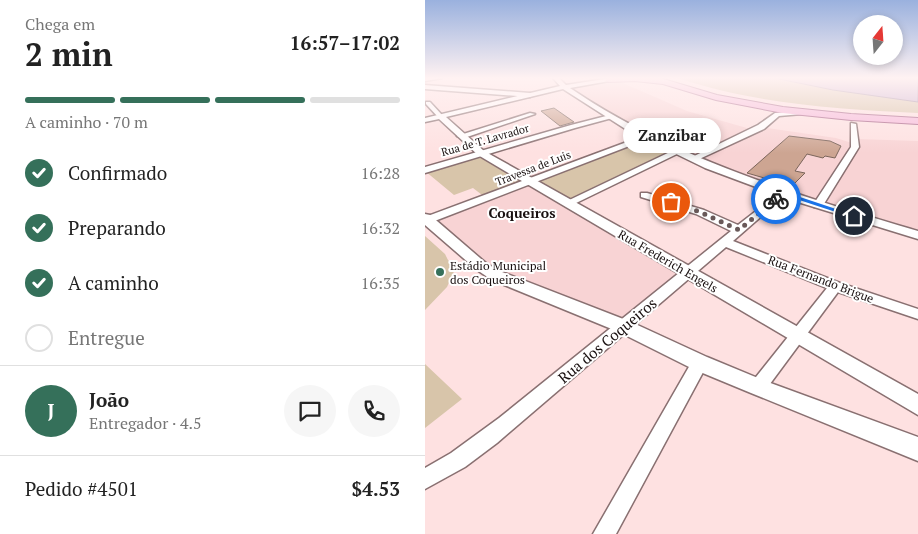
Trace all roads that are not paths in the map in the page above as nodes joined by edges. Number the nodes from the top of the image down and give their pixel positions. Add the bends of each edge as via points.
1 (427, 103) edge
2 (496, 103) edge
3 (589, 103) edge
4 (745, 103) edge
5 (779, 103) edge
6 (761, 106) junction
7 (811, 113) junction
8 (532, 114) dead end
9 (440, 116) junction
10 (775, 116) junction
11 (836, 116) junction
12 (918, 116) edge
13 (610, 117) junction
14 (869, 118) junction
15 (425, 120) edge
16 (887, 120) joint
17 (918, 122) edge
18 (853, 124) junction
19 (461, 136) junction
20 (646, 138) junction
21 (675, 152) junction
22 (481, 153) junction
23 (692, 160) junction
24 (425, 170) edge
25 (530, 181) junction
26 (783, 193) junction
27 (643, 195) dead end
28 (568, 203) junction
29 (818, 205) junction
30 (426, 220) edge
31 (889, 227) junction
32 (739, 230) junction
33 (918, 231) edge
34 (918, 236) edge
35 (725, 242) junction
36 (688, 273) junction
37 (835, 286) junction
38 (918, 314) edge
39 (625, 327) junction
40 (798, 335) junction
41 (699, 363) junction
42 (759, 387) junction
43 (918, 405) edge
44 (918, 450) edge
45 (425, 479) edge
46 (607, 533) edge

1 - 9 street, Rua Frederich Engels
2 - 9 street
3 - 13 street
4 - 6 main road
5 - 12 main road
6 - 7 main road
6 - 10 street via 771,110
7 - 10 street
7 - 11 main road
8 - 19 street
9 - 15 street
9 - 19 street, Rua Frederich Engels
10 - 23 street via 761,127
11 - 14 main road
11 - 18 street
13 - 20 street
13 - 22 street, Rua de T. Lavrador
14 - 16 main road
14 - 18 street
16 - 17 main road
18 - 29 street via 855,147
19 - 22 street, Rua Frederich Engels
20 - 21 street
20 - 25 street, Travessa de Luis
21 - 23 street
21 - 28 street
22 - 24 street, Rua de T. Lavrador
22 - 25 street, Rua Frederich Engels
23 - 26 street
25 - 28 street, Rua Frederich Engels
25 - 30 street, Travessa de Luis
26 - 29 street
26 - 32 street, Rua dos Coqueiros
27 - 32 street via 700,212
28 - 36 street, Rua Frederich Engels
29 - 31 street
30 - 39 street via 475,262 497,276
31 - 33 street
31 - 34 street
32 - 35 street, Rua dos Coqueiros
35 - 36 street, Rua dos Coqueiros
35 - 37 street, Rua Fernando Brigue
36 - 39 street, Rua dos Coqueiros
36 - 40 street, Rua Frederich Engels
37 - 38 street, Rua Fernando Brigue
37 - 40 street
39 - 41 street
39 - 45 street, Rua dos Coqueiros via 495,433
40 - 42 street
40 - 43 street, Rua Frederich Engels
41 - 42 street
41 - 46 street
42 - 44 street

